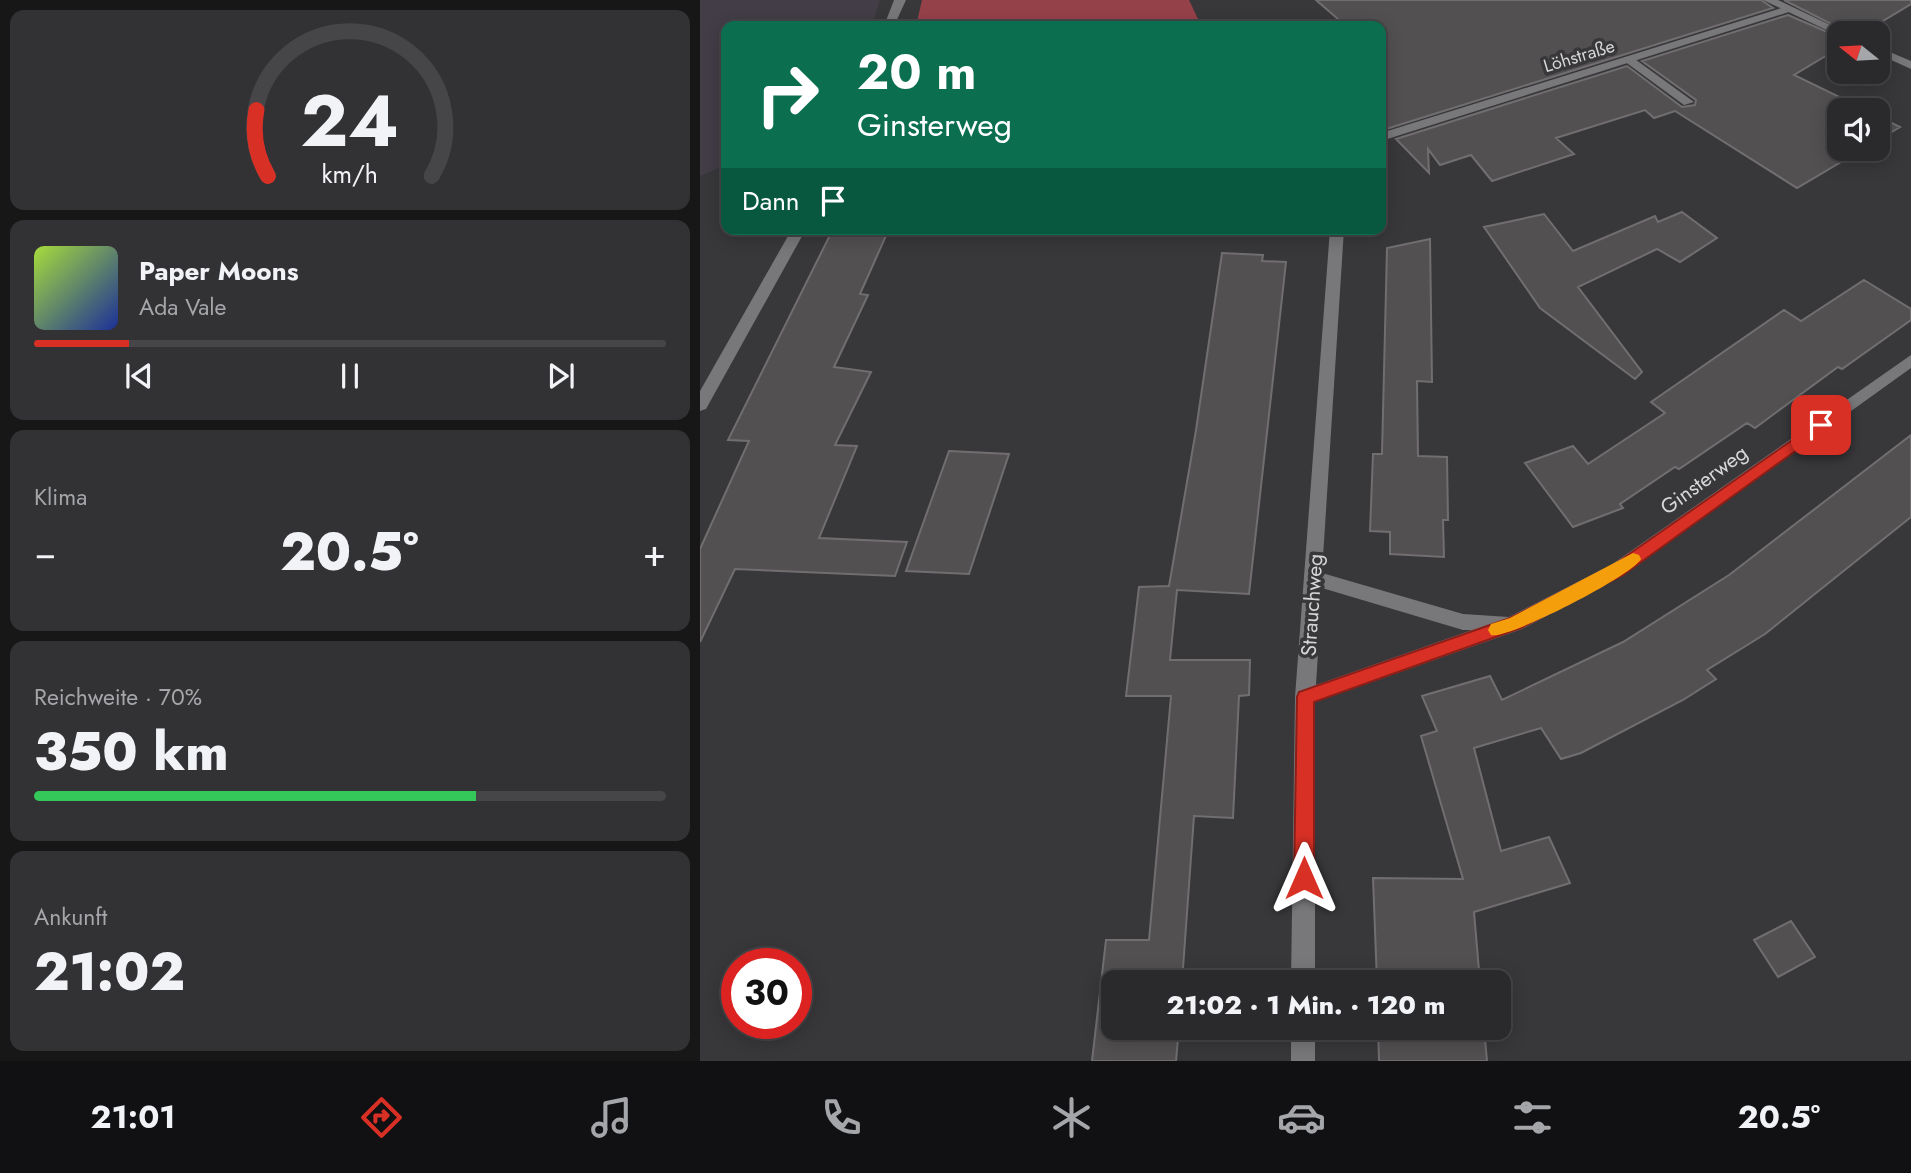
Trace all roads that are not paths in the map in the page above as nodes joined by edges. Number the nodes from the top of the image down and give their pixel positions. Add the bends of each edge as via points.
1 (900, 0) edge
2 (1769, 0) edge
3 (1788, 9) junction
4 (891, 21) edge
5 (1827, 27) edge
6 (1890, 55) edge
7 (1628, 60) junction
8 (1911, 65) edge
9 (1688, 102) dead end
10 (1386, 135) edge
11 (796, 235) edge
12 (1337, 235) edge
13 (1911, 360) edge
14 (700, 405) edge
15 (1314, 578) junction
16 (1516, 623) junction
17 (1306, 697) junction
18 (1303, 970) edge
19 (1303, 1040) edge
20 (1303, 1061) edge

1 - 4 street
2 - 3 street
3 - 5 street
3 - 7 street, Löhstraße
6 - 8 street
7 - 9 street
7 - 10 street, Löhstraße
11 - 14 street
12 - 15 street, Strauchweg
13 - 16 street, Ginsterweg via 1618,570
15 - 16 street, Ginsterweg via 1463,622
15 - 17 street, Strauchweg
16 - 17 street, Ginsterweg
17 - 18 street, Strauchweg
19 - 20 street

